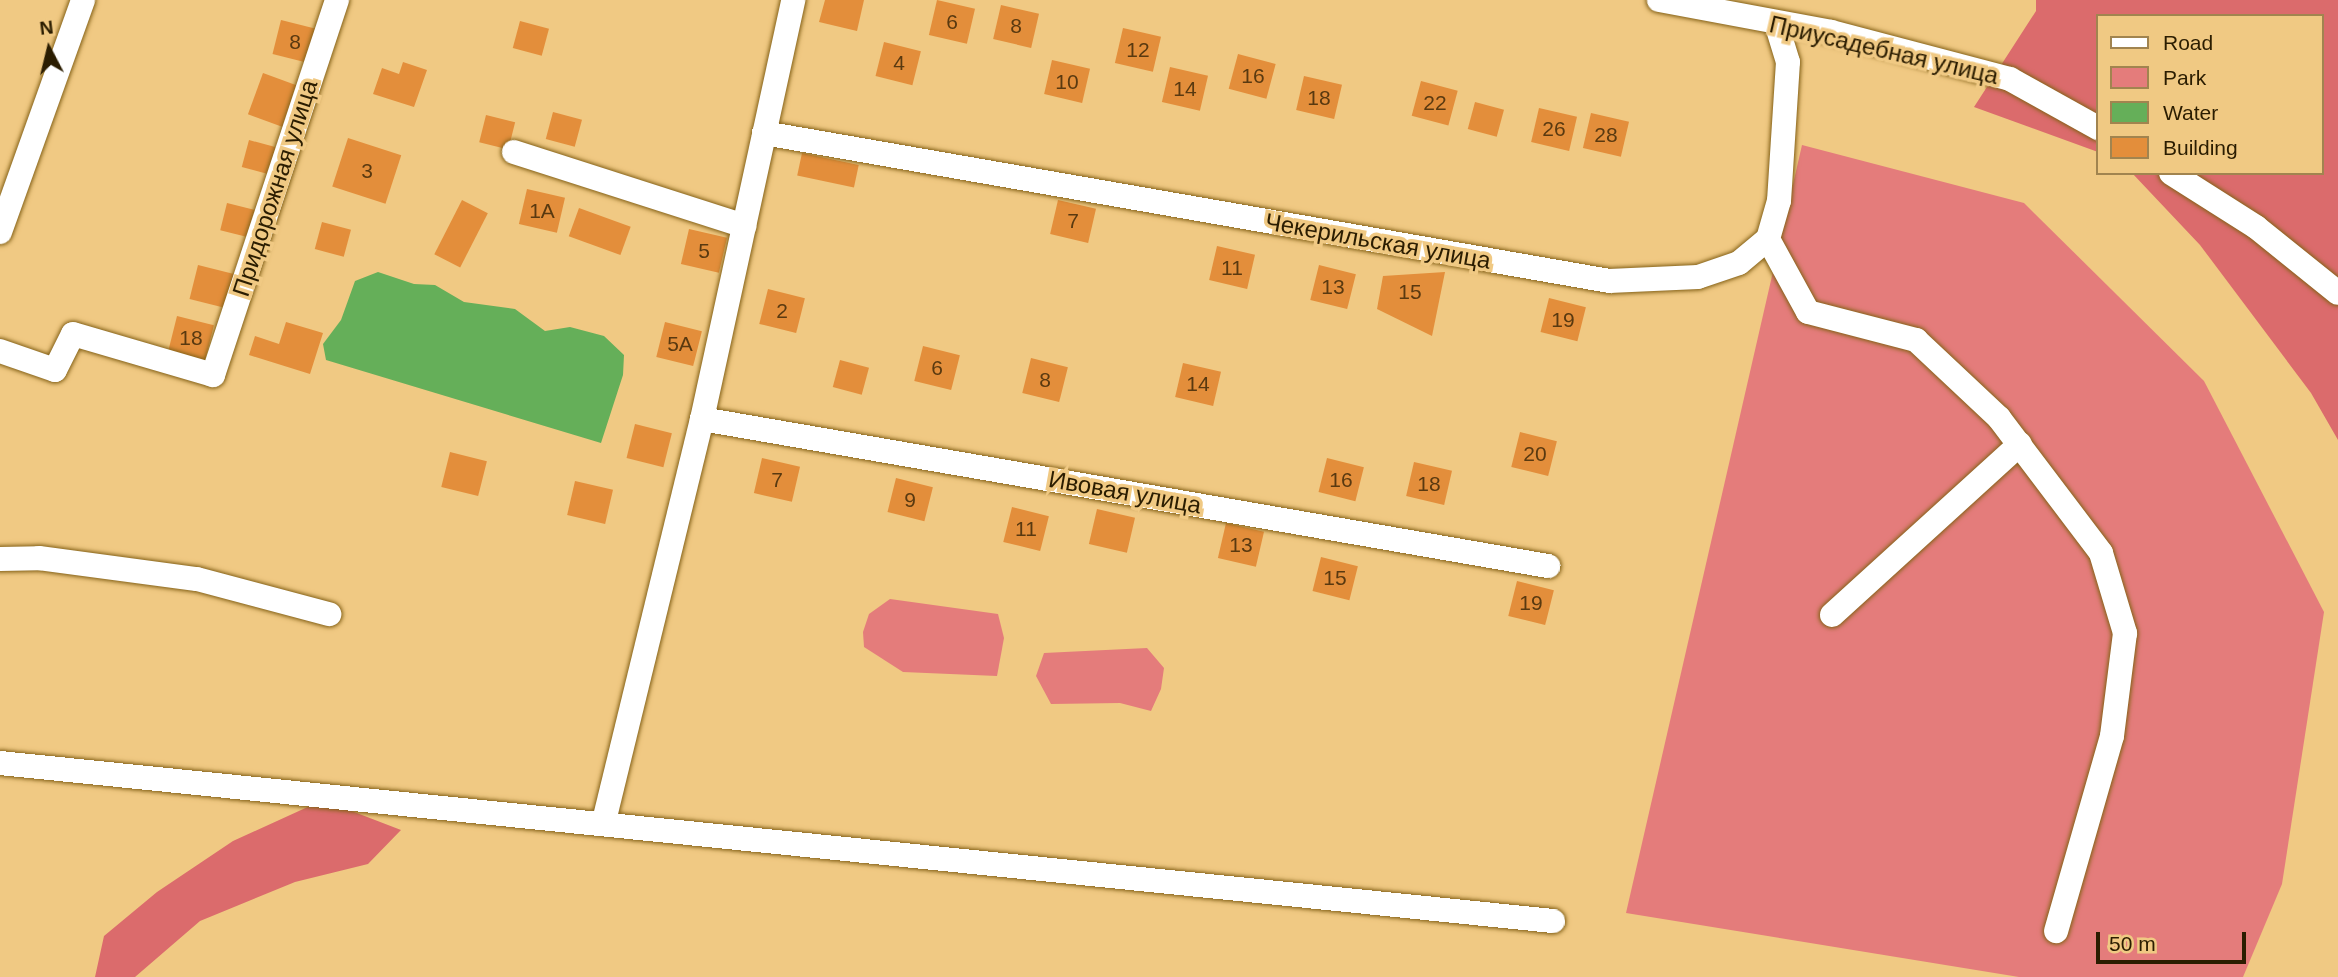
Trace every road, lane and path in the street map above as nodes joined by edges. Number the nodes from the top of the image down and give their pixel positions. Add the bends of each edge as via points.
1 (83, 0) edge
2 (337, 0) edge
3 (793, 0) edge
4 (1659, 0) edge
5 (1776, 23) junction
6 (2096, 127) edge
7 (764, 134) junction
8 (514, 152) dead end
9 (2174, 175) edge
10 (2, 220) edge
11 (744, 226) junction
12 (1768, 239) junction
13 (2338, 293) edge
14 (0, 351) edge
15 (702, 419) junction
16 (2020, 444) junction
17 (0, 559) edge
18 (1548, 566) dead end
19 (329, 614) dead end
20 (1832, 615) dead end
21 (0, 763) edge
22 (604, 821) junction
23 (1553, 921) dead end
24 (2056, 931) dead end

1 - 10 street
2 - 14 street, Придорожная улица via 213,376 73,334 55,370
3 - 7 street
4 - 5 street, Приусадебная улица
5 - 6 street, Приусадебная улица via 1831,32 2010,79
5 - 12 street via 1788,62 1779,201
7 - 11 street
7 - 12 street, Чекерильская улица via 1609,281 1698,277 1739,263
8 - 11 street
9 - 13 street via 2307,265
11 - 15 street
12 - 16 street via 1808,312 1916,340
15 - 18 street, Ивовая улица
15 - 22 street
16 - 20 street
16 - 24 street via 2101,553 2125,633 2112,736
17 - 19 street via 39,558 197,579
21 - 22 street
22 - 23 street

